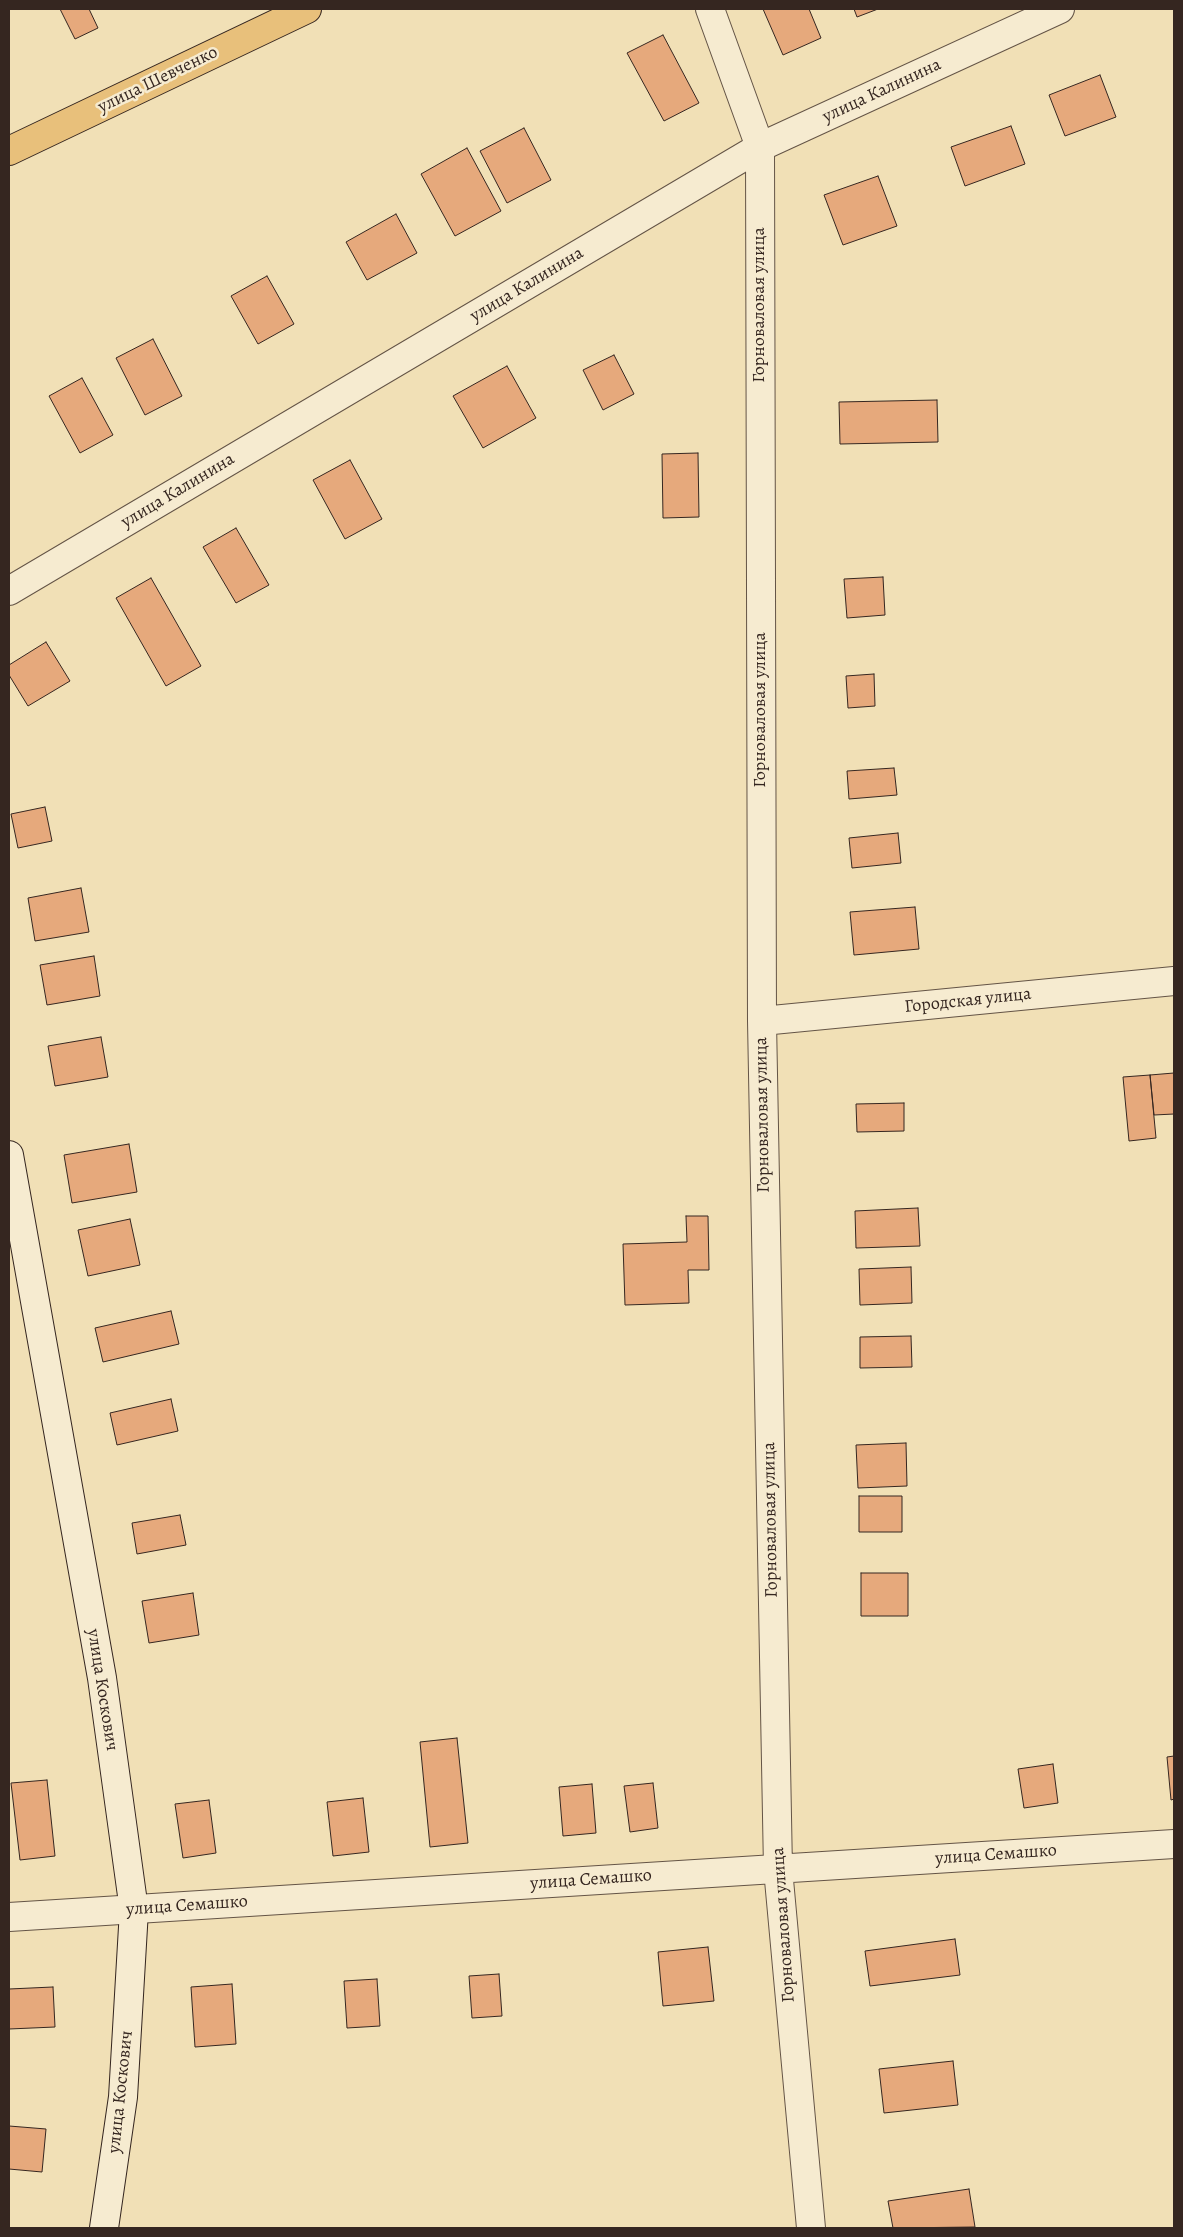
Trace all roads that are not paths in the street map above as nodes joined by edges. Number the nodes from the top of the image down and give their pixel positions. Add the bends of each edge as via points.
1 (307, 9) edge
2 (710, 9) edge
3 (1060, 9) edge
4 (760, 147) junction
5 (9, 151) edge
6 (9, 591) edge
7 (1174, 981) edge
8 (762, 1021) junction
9 (9, 1155) edge
10 (1174, 1844) edge
11 (778, 1868) junction
12 (134, 1910) junction
13 (9, 1917) edge
14 (104, 2228) edge
15 (811, 2228) edge

1 - 5 main road, улица Шевченко
2 - 4 street, Горноваловая улица
3 - 4 street, улица Калинина
4 - 6 street, улица Калинина
4 - 8 street, Горноваловая улица
7 - 8 street, Городская улица
8 - 11 street, Горноваловая улица
9 - 12 street, улица Коскович via 102,1678
10 - 11 street, улица Семашко
11 - 12 street, улица Семашко
11 - 15 street, Горноваловая улица
12 - 13 street, улица Семашко
12 - 14 street, улица Коскович via 123,2097

